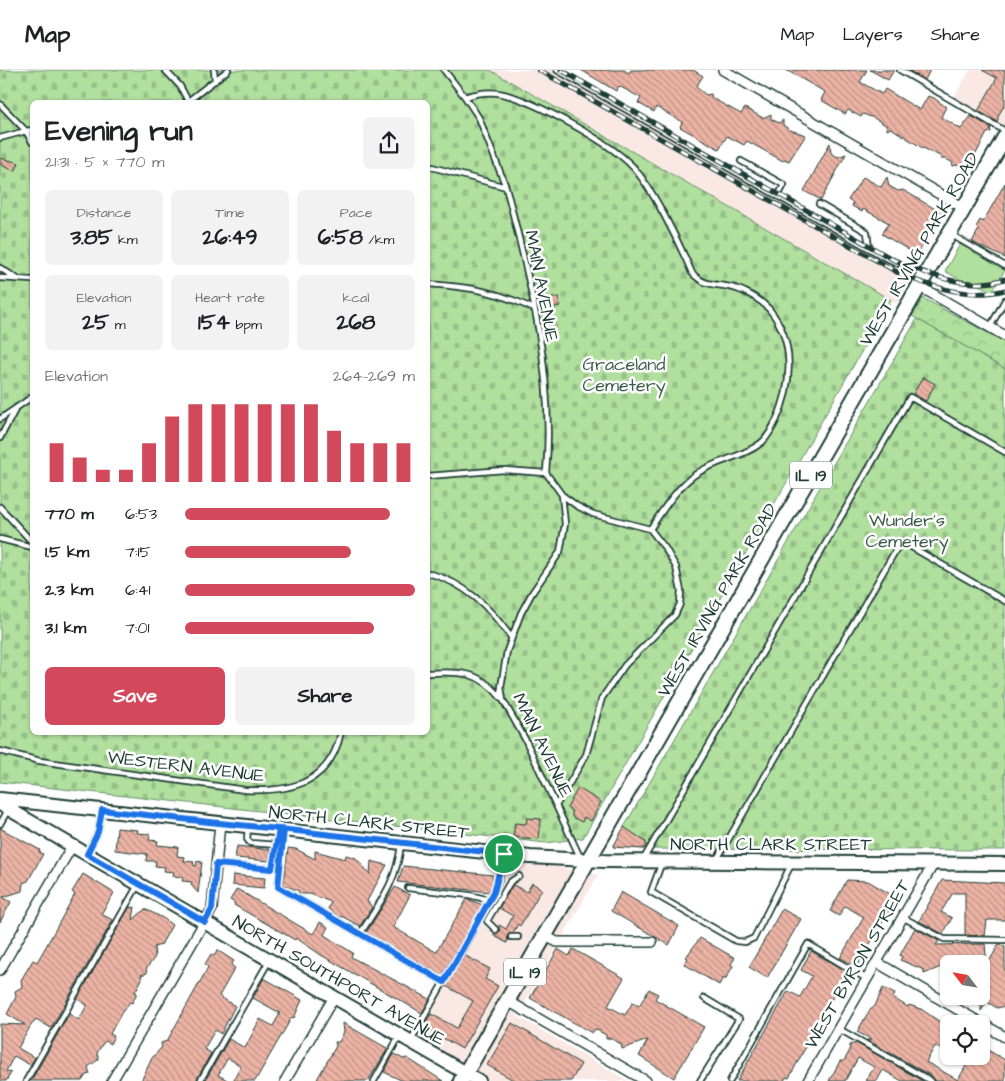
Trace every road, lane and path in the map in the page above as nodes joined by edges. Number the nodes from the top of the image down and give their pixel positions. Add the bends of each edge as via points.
1 (165, 70) edge
2 (214, 70) edge
3 (228, 70) edge
4 (444, 70) edge
5 (557, 70) edge
6 (723, 70) edge
7 (900, 70) edge
8 (216, 81) junction
9 (465, 96) junction
10 (187, 100) edge
11 (191, 100) edge
12 (0, 104) edge
13 (30, 130) edge
14 (26, 131) junction
15 (1005, 131) edge
16 (1005, 137) edge
17 (0, 138) edge
18 (30, 138) edge
19 (742, 161) dead end
20 (430, 167) edge
21 (506, 187) junction
22 (778, 196) junction
23 (820, 204) dead end
24 (964, 208) junction
25 (949, 234) junction
26 (869, 248) junction
27 (1005, 266) edge
28 (0, 268) edge
29 (0, 278) edge
30 (17, 279) junction
31 (30, 280) edge
32 (922, 280) junction
33 (430, 284) edge
34 (1005, 300) edge
35 (534, 309) junction
36 (990, 327) junction
37 (1005, 336) edge
38 (30, 399) edge
39 (15, 410) junction
40 (0, 419) edge
41 (0, 438) edge
42 (1005, 452) edge
43 (546, 473) junction
44 (430, 476) edge
45 (562, 496) junction
46 (0, 507) edge
47 (650, 529) junction
48 (0, 538) edge
49 (30, 540) edge
50 (30, 546) edge
51 (430, 574) edge
52 (1005, 601) edge
53 (512, 637) junction
54 (430, 673) edge
55 (503, 700) junction
56 (340, 735) edge
57 (0, 751) edge
58 (0, 799) edge
59 (557, 804) junction
60 (4, 806) edge
61 (102, 810) junction
62 (220, 823) junction
63 (0, 824) edge
64 (248, 826) junction
65 (281, 830) junction
66 (401, 843) junction
67 (277, 845) junction
68 (72, 846) junction
69 (87, 854) junction
70 (504, 854) junction
71 (642, 861) junction
72 (662, 861) junction
73 (715, 861) junction
74 (585, 862) junction
75 (792, 862) junction
76 (934, 863) junction
77 (216, 864) junction
78 (1005, 864) edge
79 (519, 876) dead end
80 (139, 884) junction
81 (408, 888) dead end
82 (490, 900) junction
83 (904, 918) junction
84 (205, 922) junction
85 (496, 930) dead end
86 (360, 934) junction
87 (546, 936) junction
88 (510, 937) dead end
89 (518, 937) dead end
90 (1005, 940) edge
91 (652, 942) dead end
92 (270, 960) junction
93 (878, 964) junction
94 (0, 970) edge
95 (868, 980) junction
96 (444, 982) junction
97 (334, 997) junction
98 (704, 998) dead end
99 (508, 1001) junction
100 (839, 1029) junction
101 (1005, 1037) edge
102 (405, 1038) junction
103 (463, 1077) edge
104 (26, 1081) edge
105 (112, 1081) edge
106 (200, 1081) edge
107 (285, 1081) edge
108 (374, 1081) edge
109 (479, 1081) edge
110 (646, 1081) edge
111 (700, 1081) edge
112 (730, 1081) edge
113 (808, 1081) edge
114 (931, 1081) edge

1 - 10 lane via 180,86
2 - 8 lane
3 - 8 lane
4 - 9 lane, MAIN AVENUE
5 - 22 lane
6 - 24 street
7 - 15 lane
8 - 11 lane
9 - 21 lane, MAIN AVENUE via 479,118
9 - 47 lane via 487,92 535,105 607,146 630,164 644,183 692,273 700,282 742,290 769,309 785,340 788,390 764,441 695,475 670,500
12 - 14 lane
13 - 14 lane
14 - 17 lane
14 - 18 lane
16 - 24 main road, WEST IRVING PARK ROAD / IL 19
19 - 22 lane via 784,185
20 - 21 lane
21 - 35 lane, MAIN AVENUE
22 - 26 lane
23 - 26 lane via 867,232
24 - 25 main road, WEST IRVING PARK ROAD / IL 19
25 - 27 lane
25 - 32 main road, WEST IRVING PARK ROAD / IL 19
26 - 32 lane
28 - 30 lane
29 - 30 lane
30 - 31 lane
32 - 36 street
32 - 74 main road, WEST IRVING PARK ROAD / IL 19
33 - 35 lane via 479,288
34 - 36 lane
35 - 43 lane, MAIN AVENUE via 547,404 549,442
36 - 37 street
38 - 39 lane
39 - 40 lane
39 - 41 lane
42 - 71 lane via 910,397
43 - 44 lane via 504,470
43 - 45 lane
45 - 47 lane via 593,514
45 - 53 lane, MAIN AVENUE via 565,524 560,552 532,592
46 - 49 lane
47 - 59 lane via 676,568 680,604 666,626 625,665 602,698 586,755
48 - 50 lane
51 - 53 lane via 457,584 474,595 492,610
52 - 73 lane via 901,541
53 - 55 lane, MAIN AVENUE via 503,669
54 - 55 lane via 472,674
55 - 59 lane, MAIN AVENUE
56 - 57 lane, WESTERN AVENUE via 335,754 313,778 286,790 271,791 60,764
58 - 61 main road, NORTH CLARK STREET
59 - 74 lane, MAIN AVENUE
60 - 63 lane
60 - 68 main road, NORTH SOUTHPORT AVENUE
61 - 62 main road, NORTH CLARK STREET
61 - 69 lane via 98,832
62 - 64 main road, NORTH CLARK STREET
62 - 77 street
64 - 65 main road, NORTH CLARK STREET
64 - 67 lane via 247,839 250,843
65 - 66 main road, NORTH CLARK STREET
65 - 67 lane
65 - 86 lane via 278,887
66 - 70 main road, NORTH CLARK STREET
66 - 86 lane via 393,880
67 - 77 lane via 272,869
68 - 69 main road, NORTH SOUTHPORT AVENUE
68 - 94 street
69 - 80 main road, NORTH SOUTHPORT AVENUE
70 - 74 main road, NORTH CLARK STREET
70 - 82 lane
71 - 72 main road, NORTH CLARK STREET
71 - 74 main road, NORTH CLARK STREET
72 - 73 main road, NORTH CLARK STREET
72 - 75 lane via 651,892 736,941 745,942 754,938
73 - 75 main road, NORTH CLARK STREET
74 - 87 main road, WEST IRVING PARK ROAD / IL 19
75 - 76 main road, NORTH CLARK STREET
76 - 78 main road, NORTH CLARK STREET
76 - 83 street, WEST BYRON STREET
77 - 84 street via 212,909
79 - 85 lane via 510,882 487,921
80 - 84 main road, NORTH SOUTHPORT AVENUE
80 - 104 lane
81 - 82 lane
82 - 96 lane
83 - 90 lane via 944,939
83 - 93 street, WEST BYRON STREET
84 - 92 main road, NORTH SOUTHPORT AVENUE
84 - 105 street
86 - 96 lane
87 - 91 street via 557,942
87 - 99 main road, WEST IRVING PARK ROAD / IL 19
88 - 89 lane
92 - 97 main road, NORTH SOUTHPORT AVENUE
92 - 106 lane
93 - 95 street, WEST BYRON STREET
93 - 101 street
95 - 100 street, WEST BYRON STREET
95 - 112 lane via 808,944
96 - 102 lane
97 - 102 main road, NORTH SOUTHPORT AVENUE
97 - 107 street
98 - 111 lane via 739,1019
99 - 103 main road, WEST IRVING PARK ROAD / IL 19
99 - 110 street
100 - 113 street, WEST BYRON STREET
100 - 114 lane
102 - 103 main road, NORTH SOUTHPORT AVENUE
102 - 108 lane
103 - 109 main road, NORTH SOUTHPORT AVENUE

